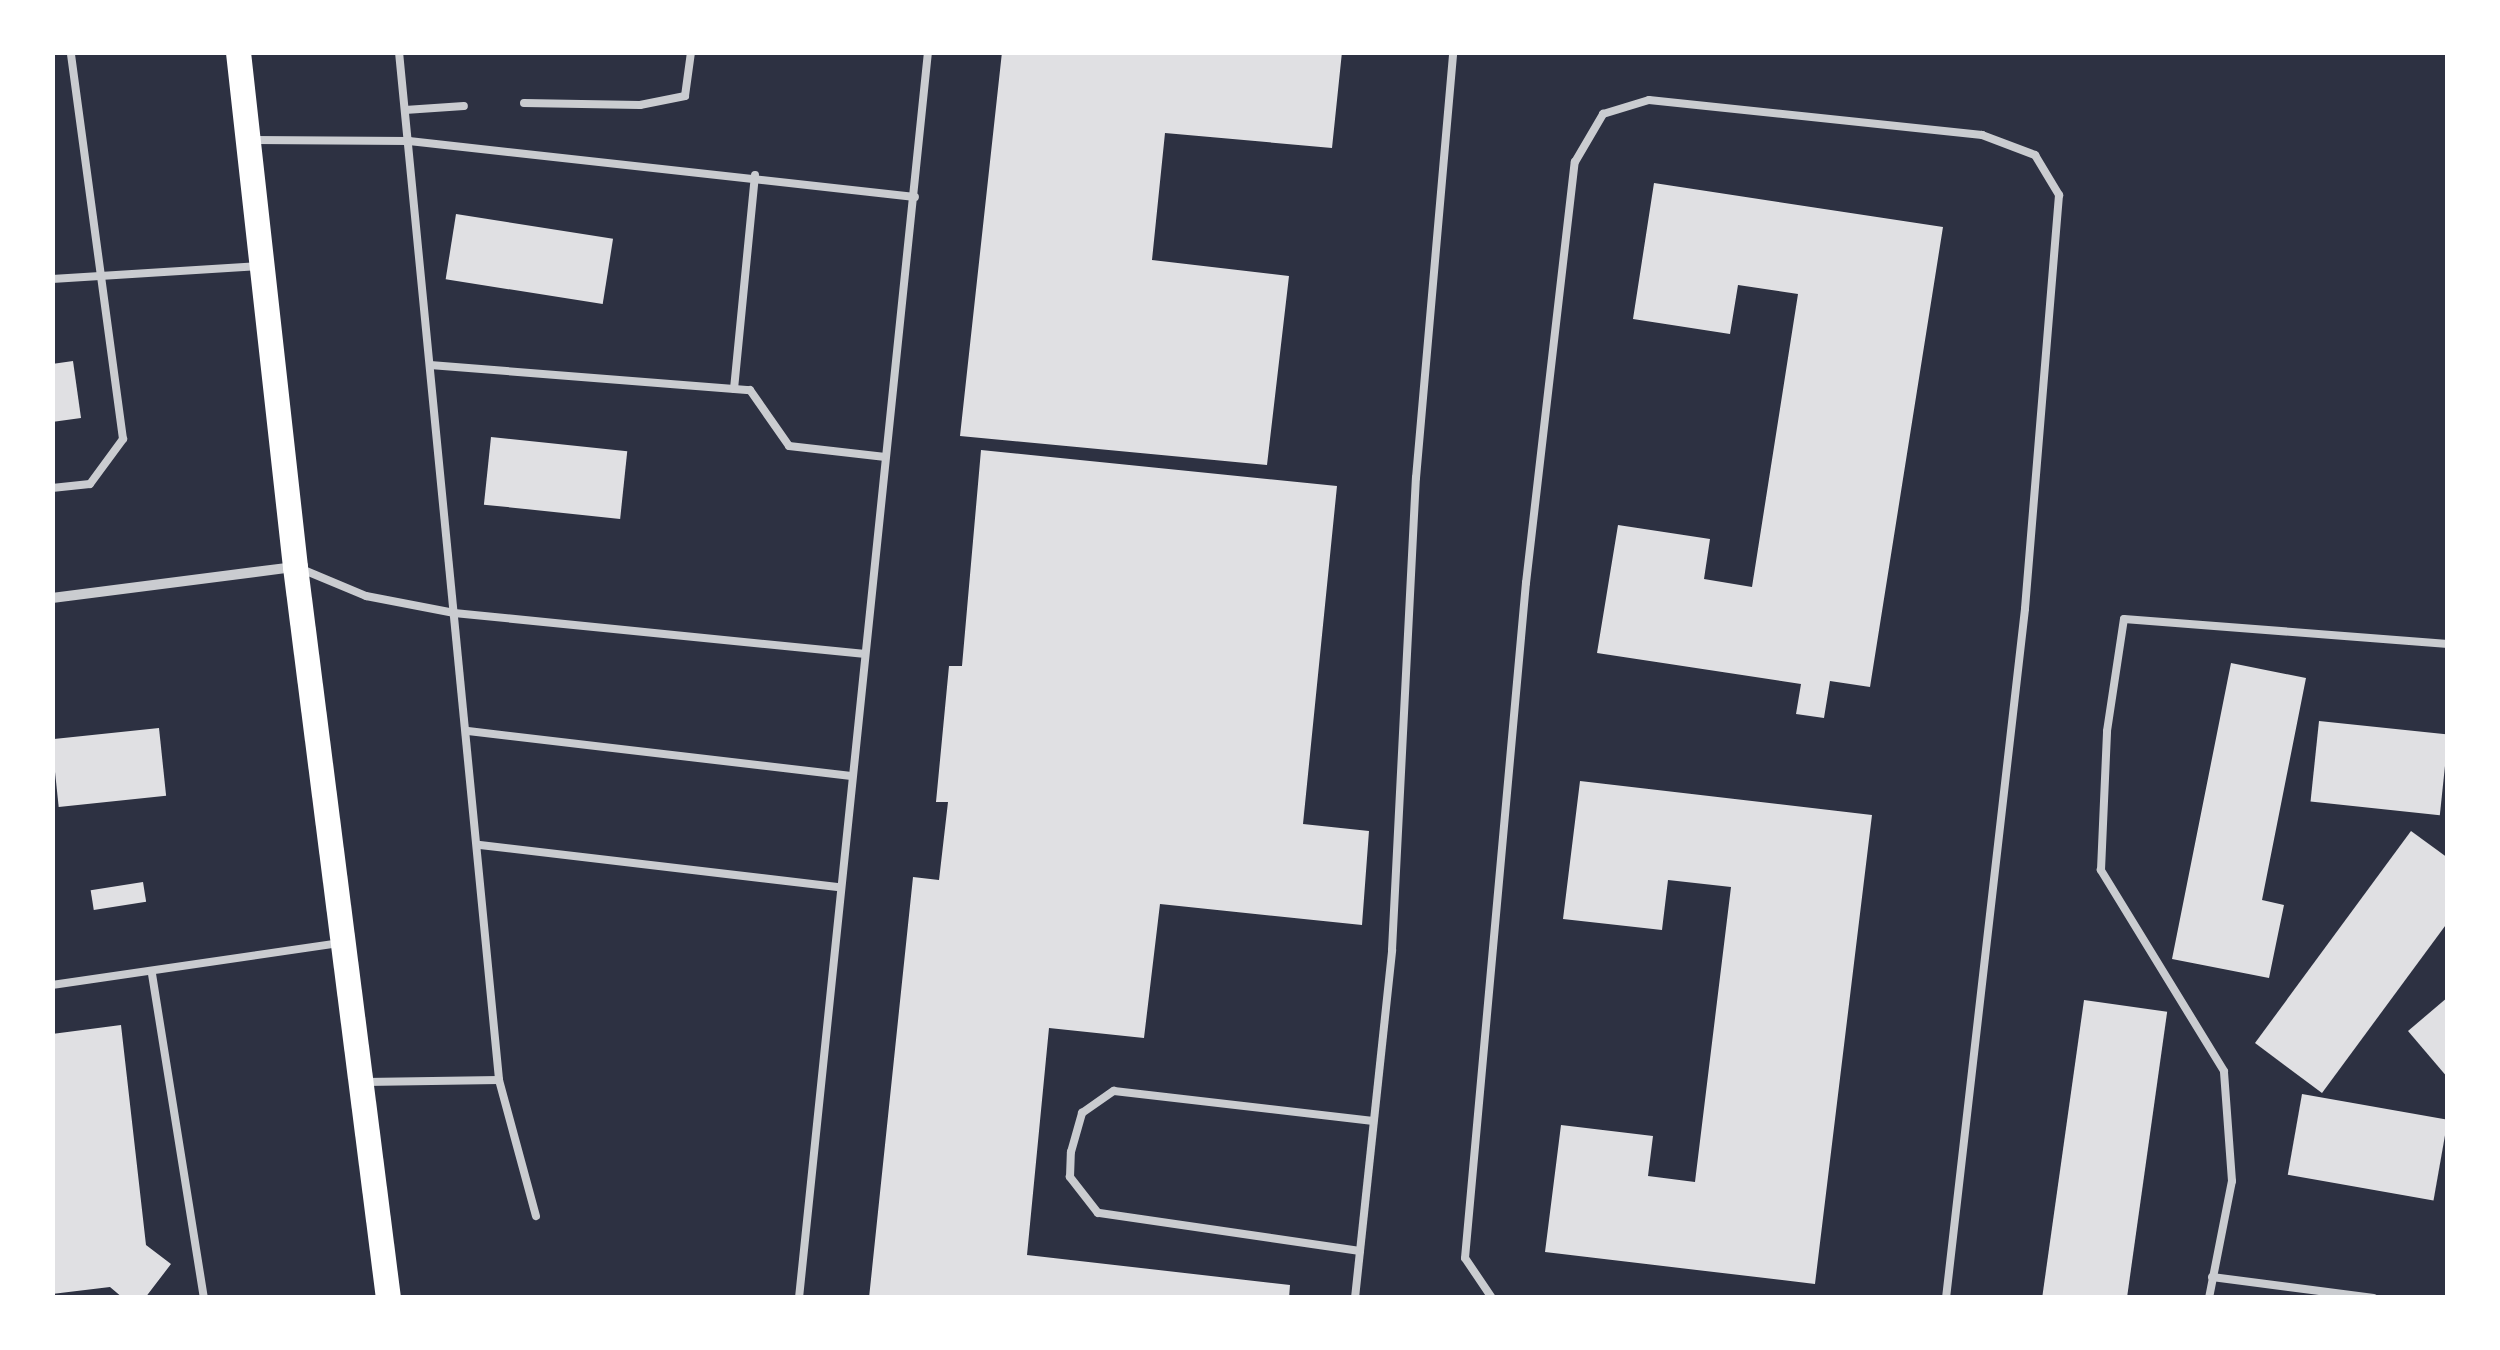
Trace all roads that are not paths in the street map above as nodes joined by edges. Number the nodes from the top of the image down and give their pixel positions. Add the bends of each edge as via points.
1 (71, 52) edge
2 (238, 52) edge
3 (398, 52) edge
4 (691, 52) edge
5 (928, 52) edge
6 (1453, 52) edge
7 (524, 103) dead end
8 (464, 106) dead end
9 (405, 110) junction
10 (246, 140) junction
11 (409, 142) junction
12 (756, 175) junction
13 (915, 197) junction
14 (264, 266) junction
15 (96, 276) junction
16 (52, 280) edge
17 (430, 365) junction
18 (734, 390) junction
19 (885, 456) junction
20 (52, 488) edge
21 (295, 567) junction
22 (52, 598) edge
23 (454, 613) junction
24 (2448, 644) edge
25 (863, 654) junction
26 (468, 730) junction
27 (851, 776) junction
28 (480, 845) junction
29 (840, 887) junction
30 (344, 942) junction
31 (152, 974) junction
32 (52, 985) edge
33 (499, 1080) junction
34 (360, 1082) junction
35 (1373, 1120) junction
36 (536, 1216) dead end
37 (1360, 1250) junction
38 (2212, 1276) junction
39 (204, 1298) edge
40 (388, 1298) edge
41 (799, 1298) edge
42 (1355, 1298) edge
43 (1492, 1298) edge
44 (1946, 1298) edge
45 (2209, 1298) edge
46 (2374, 1298) edge

1 - 15 lane
2 - 10 main road
3 - 9 lane
4 - 7 lane via 685,96 640,105
5 - 13 lane
6 - 35 lane via 1416,478 1392,950
8 - 9 lane
9 - 11 lane
10 - 11 lane
10 - 14 main road
11 - 12 lane
11 - 17 lane
12 - 13 lane
12 - 18 lane
13 - 19 lane
14 - 15 lane
14 - 21 main road
15 - 16 lane
15 - 20 lane via 123,439 90,484
17 - 18 lane
17 - 23 lane
18 - 19 lane via 750,390 789,446
19 - 25 lane
21 - 22 street
21 - 23 lane via 366,596
21 - 30 main road
23 - 25 lane
23 - 26 lane
24 - 38 lane via 2124,619 2107,731 2101,870 2224,1072 2232,1181
25 - 27 lane
26 - 27 lane
26 - 28 lane
27 - 29 lane
28 - 29 lane
28 - 33 lane
29 - 41 lane
30 - 31 lane
30 - 34 main road
31 - 32 lane
31 - 39 lane
33 - 34 lane
33 - 36 lane
34 - 40 main road
35 - 37 lane
35 - 37 lane via 1114,1092 1082,1113 1071,1152 1070,1176 1098,1213
37 - 42 lane
38 - 45 lane
38 - 46 lane
43 - 44 lane via 1465,1258 1526,583 1575,162 1603,114 1649,100 1982,135 2035,155 2059,196 2024,609

